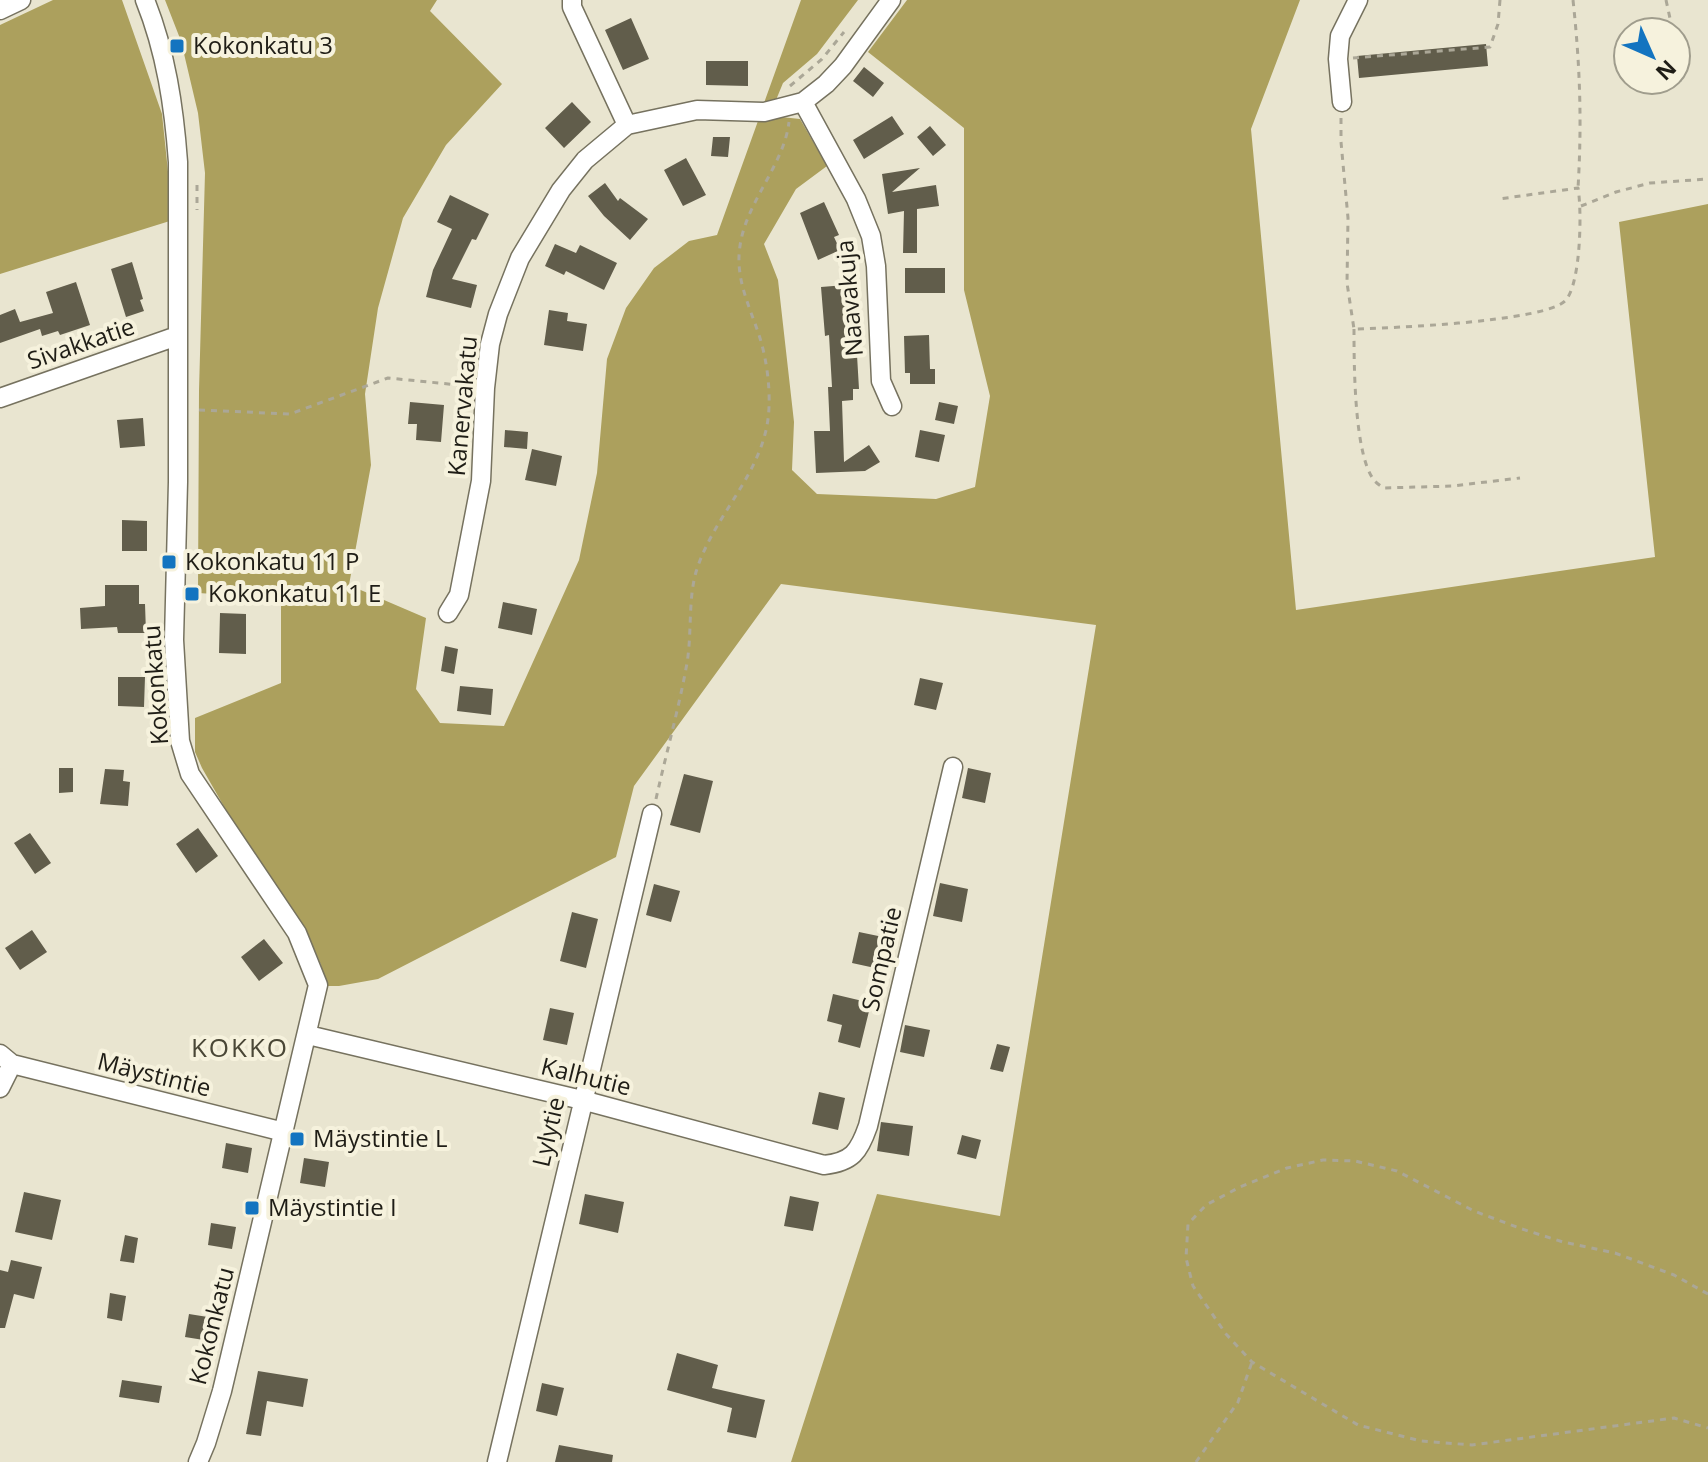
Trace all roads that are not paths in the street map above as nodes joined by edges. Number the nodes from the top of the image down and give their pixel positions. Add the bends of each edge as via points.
1 (21, 0) edge
2 (145, 0) edge
3 (572, 0) edge
4 (891, 0) edge
5 (1358, 0) edge
6 (0, 10) edge
7 (1342, 102) road end
8 (795, 104) junction
9 (627, 125) junction
10 (177, 336) junction
11 (0, 398) edge
12 (892, 406) dead end
13 (448, 613) dead end
14 (953, 767) dead end
15 (652, 814) road end
16 (308, 1035) junction
17 (6, 1059) edge
18 (0, 1088) edge
19 (582, 1100) junction
20 (284, 1132) junction
21 (850, 1158) joint
22 (198, 1462) edge
23 (497, 1462) edge

1 - 6 street
2 - 10 street, Kokonkatu via 165,62 174,114 180,202
3 - 9 street
4 - 8 street via 843,66
5 - 7 street via 1340,36
8 - 9 street, Kanervakatu via 764,112 697,110
8 - 12 street, Naavakuja via 856,199 871,236 881,381
9 - 13 street, Kanervakatu via 569,180 520,258 498,314 485,388 481,481 459,595
10 - 11 street, Sivakkatie
10 - 16 street, Kokonkatu via 174,640 180,741 190,774 297,933 318,985
14 - 21 street, Sompatie via 868,1126
15 - 19 street, Lylytie
16 - 19 street, Kalhutie
16 - 20 street, Kokonkatu
17 - 18 street
17 - 20 street, Mäystintie
19 - 21 street, Kalhutie via 824,1165
19 - 23 street, Lylytie
20 - 22 street, Kokonkatu via 222,1391

